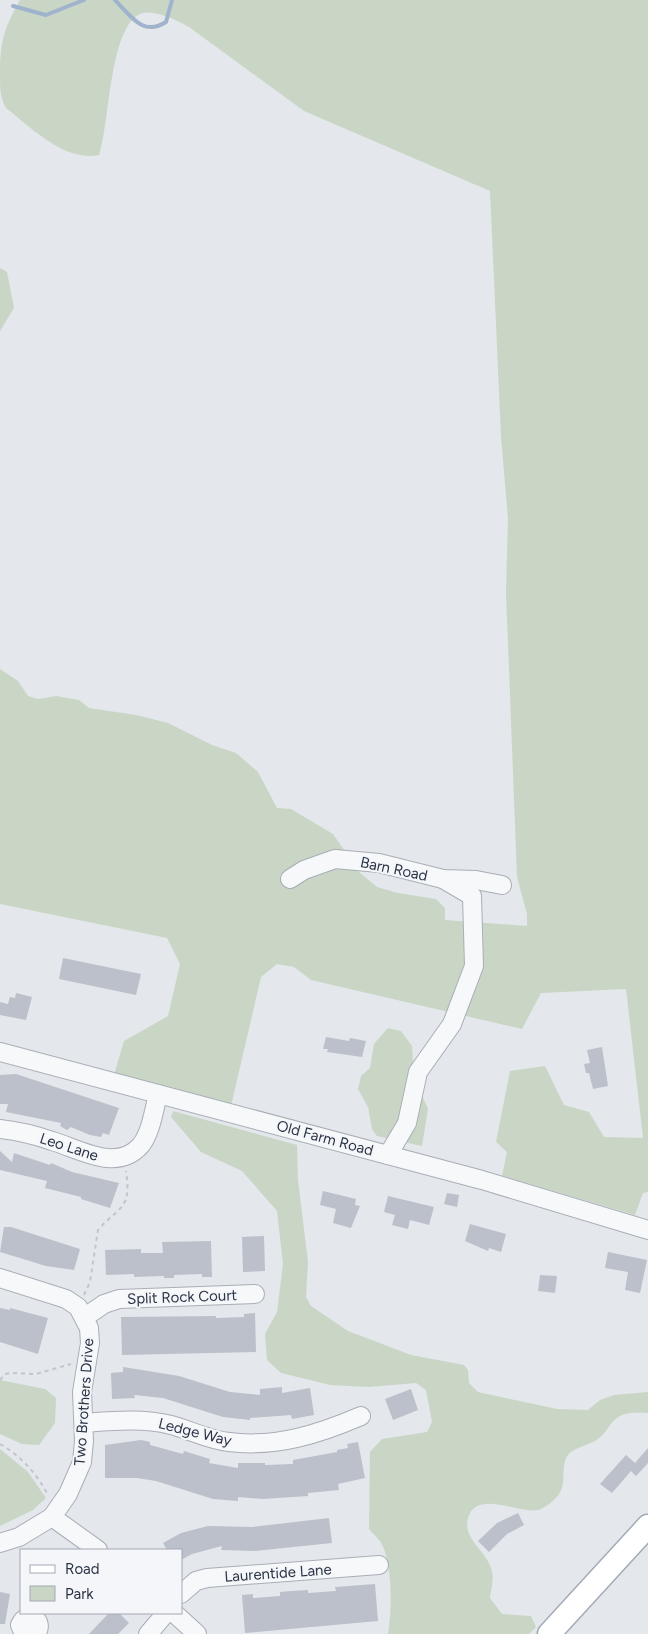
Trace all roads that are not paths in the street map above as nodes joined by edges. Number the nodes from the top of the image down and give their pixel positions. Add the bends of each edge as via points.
1 (290, 878) dead end
2 (443, 880) junction
3 (502, 885) dead end
4 (0, 1052) edge
5 (158, 1094) junction
6 (0, 1129) edge
7 (388, 1155) junction
8 (648, 1230) edge
9 (0, 1278) edge
10 (255, 1294) dead end
11 (85, 1317) junction
12 (361, 1416) dead end
13 (84, 1423) junction
14 (51, 1508) junction
15 (648, 1526) edge
16 (0, 1543) edge
17 (97, 1549) edge
18 (380, 1565) dead end
19 (182, 1593) edge
20 (165, 1614) edge
21 (175, 1614) edge
22 (24, 1634) edge
23 (36, 1634) edge
24 (148, 1634) edge
25 (197, 1634) edge
26 (549, 1634) edge

1 - 2 street, Barn Road via 334,859 379,863
2 - 3 street, Barn Road via 476,880
2 - 7 street via 472,896 474,966 452,1024 418,1072 407,1123
4 - 5 street, Old Farm Road
5 - 6 street, Leo Lane via 149,1129 141,1144 119,1158 102,1158 44,1138
5 - 7 street, Old Farm Road
7 - 8 street, Old Farm Road
9 - 11 street, Two Brothers Drive via 66,1299
10 - 11 street, Split Rock Court via 119,1299 104,1304
11 - 13 street, Two Brothers Drive via 90,1336 82,1392
12 - 13 street, Ledge Way via 309,1437 248,1443 220,1441 170,1424 148,1421
13 - 14 street, Two Brothers Drive via 78,1473 68,1494
14 - 16 street via 19,1537
14 - 17 street
15 - 26 main road
18 - 19 street, Laurentide Lane via 206,1578 196,1581
20 - 24 street
21 - 25 street
22 - 23 street via 20,1625 29,1616 39,1623 40,1629

